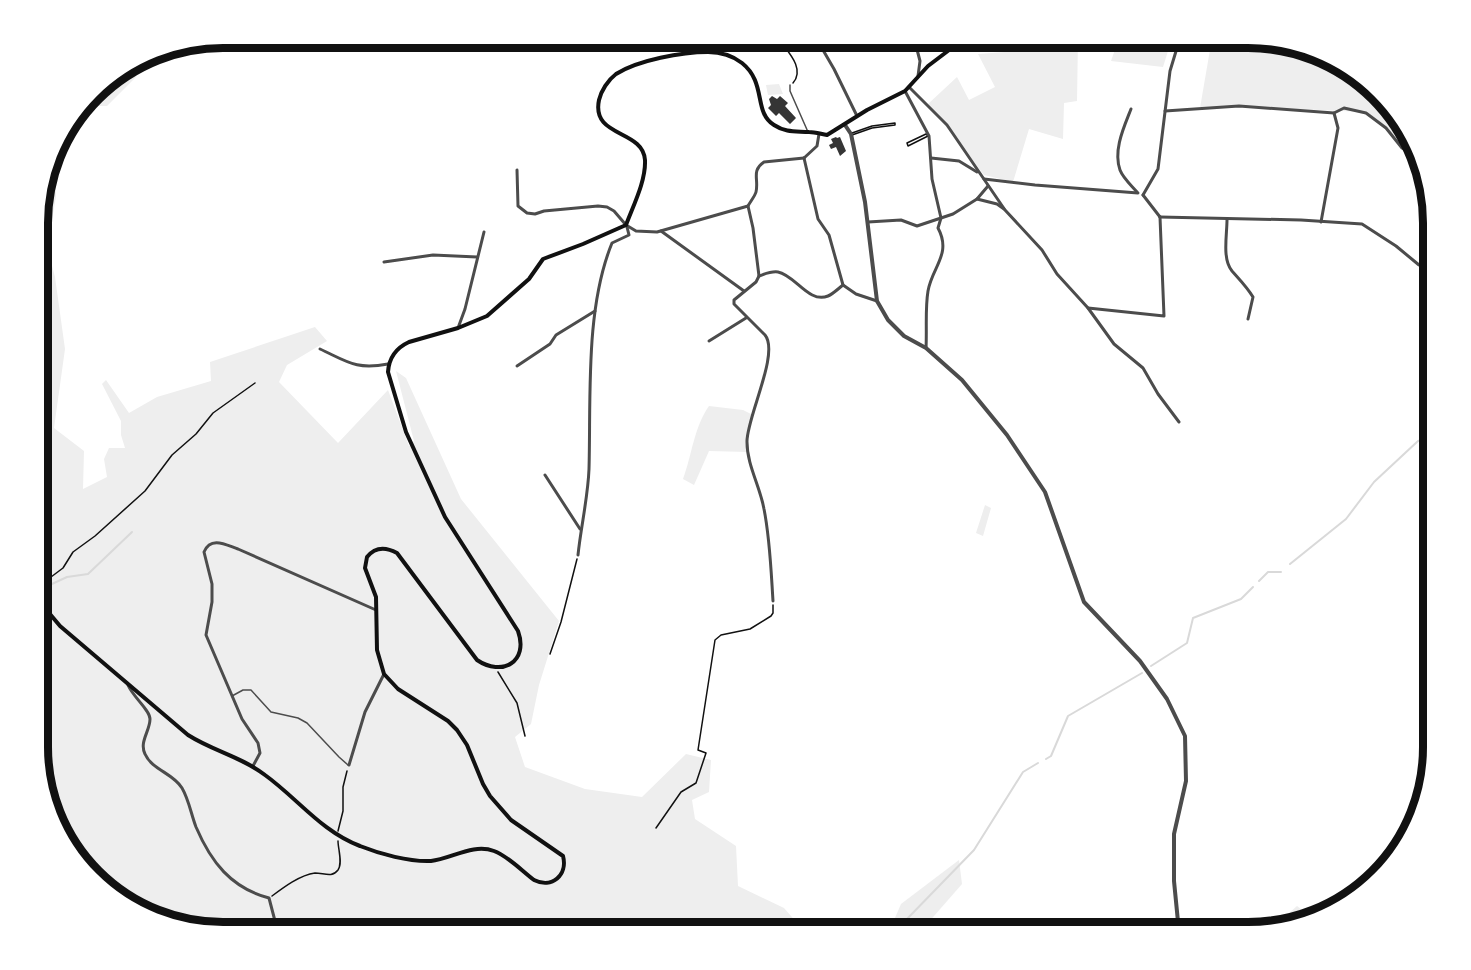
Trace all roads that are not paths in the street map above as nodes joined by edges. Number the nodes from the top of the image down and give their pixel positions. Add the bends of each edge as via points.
1 (822, 48) edge
2 (916, 48) edge
3 (952, 48) edge
4 (1177, 48) edge
5 (916, 81) junction
6 (790, 86) road end
7 (908, 90) junction
8 (1131, 109) dead end
9 (1165, 111) junction
10 (1334, 113) junction
11 (857, 116) junction
12 (845, 125) junction
13 (808, 132) junction
14 (819, 134) junction
15 (1408, 151) edge
16 (804, 158) junction
17 (931, 158) junction
18 (517, 170) dead end
19 (979, 173) junction
20 (984, 178) junction
21 (988, 186) junction
22 (1138, 193) junction
23 (1143, 195) junction
24 (977, 198) junction
25 (748, 206) junction
26 (1005, 210) junction
27 (1161, 217) junction
28 (941, 218) junction
29 (1227, 220) junction
30 (868, 222) junction
31 (1321, 222) junction
32 (626, 225) junction
33 (661, 231) junction
34 (484, 232) dead end
35 (477, 257) junction
36 (384, 262) dead end
37 (1423, 267) edge
38 (759, 276) junction
39 (843, 285) junction
40 (744, 291) junction
41 (876, 301) junction
42 (1088, 308) junction
43 (595, 311) junction
44 (746, 318) junction
45 (1248, 319) dead end
46 (458, 328) junction
47 (709, 341) dead end
48 (926, 348) junction
49 (320, 349) dead end
50 (388, 364) junction
51 (517, 366) dead end
52 (1179, 422) dead end
53 (545, 475) dead end
54 (581, 530) junction
55 (578, 555) road end
56 (773, 601) road end
57 (377, 610) junction
58 (48, 612) edge
59 (384, 674) junction
60 (128, 683) junction
61 (232, 696) junction
62 (349, 765) joint
63 (253, 766) junction
64 (276, 922) edge
65 (1178, 922) edge

1 - 11 street
2 - 5 street via 920,65
3 - 5 main road
4 - 9 street
5 - 7 main road
6 - 13 lane
7 - 11 main road
7 - 17 street via 929,136
7 - 19 street via 947,125
8 - 22 street via 1122,131 1119,163 1120,171
9 - 10 street via 1239,106
9 - 23 street via 1158,169
10 - 15 street via 1344,108 1366,113
10 - 31 street via 1338,128
11 - 12 main road
12 - 14 main road via 832,134
12 - 30 street via 851,134
13 - 14 main road
13 - 32 main road via 791,132 768,120 753,74 722,53 702,52 645,62 616,74 601,92 598,113 602,122 632,140 645,158
14 - 16 street via 817,146
16 - 25 street via 760,165 756,192
16 - 39 street via 818,219 829,235
17 - 19 street via 959,160
17 - 28 street
18 - 32 street via 518,206 527,213 598,206 614,211
19 - 20 street
20 - 21 street
20 - 22 street
21 - 24 street
21 - 26 street
22 - 23 street
23 - 27 street
24 - 26 street
24 - 28 street
25 - 33 street
25 - 38 street
26 - 42 street
27 - 29 street
27 - 42 street via 1164,316
28 - 30 street via 917,226 901,220
28 - 48 street via 938,228 943,237 942,256 928,291
29 - 31 street
29 - 45 street via 1229,266 1253,297
30 - 41 street
31 - 37 street via 1362,224
32 - 33 street via 636,231
32 - 43 street via 629,235 612,243 604,262
32 - 46 main road via 543,259 529,279 487,316
33 - 40 street
34 - 35 street
35 - 36 street via 433,255
35 - 46 street
38 - 39 street via 784,274 818,297
38 - 40 street
39 - 41 street
40 - 44 street via 734,304
41 - 48 street via 904,336
42 - 52 street via 1114,344 1143,368
43 - 51 street
43 - 54 street via 589,471
44 - 47 street
44 - 56 street via 768,341 765,372 746,440 764,509
46 - 50 main road via 401,345
48 - 65 street via 962,380 1046,492 1084,602 1140,661 1167,699 1185,736 1186,781 1174,834
49 - 50 street via 351,364
50 - 57 main road via 406,432 445,517 518,631 520,648 506,667 477,660 396,554 384,548 370,553 365,562
53 - 54 street
54 - 55 street
57 - 59 main road via 377,650
57 - 61 street via 238,549 208,544 204,552 212,602 206,635
58 - 60 main road
59 - 62 street via 365,712
59 - 63 main road via 462,735 490,796 511,820 562,856 564,869 554,881 540,883 493,850 473,849 442,859 419,861 362,847 337,835
60 - 63 main road via 188,735
60 - 64 street via 150,716 143,743 146,756 182,787 214,861 250,893 269,898
61 - 62 lane via 251,690 271,712 307,723
61 - 63 street via 258,743 260,753

